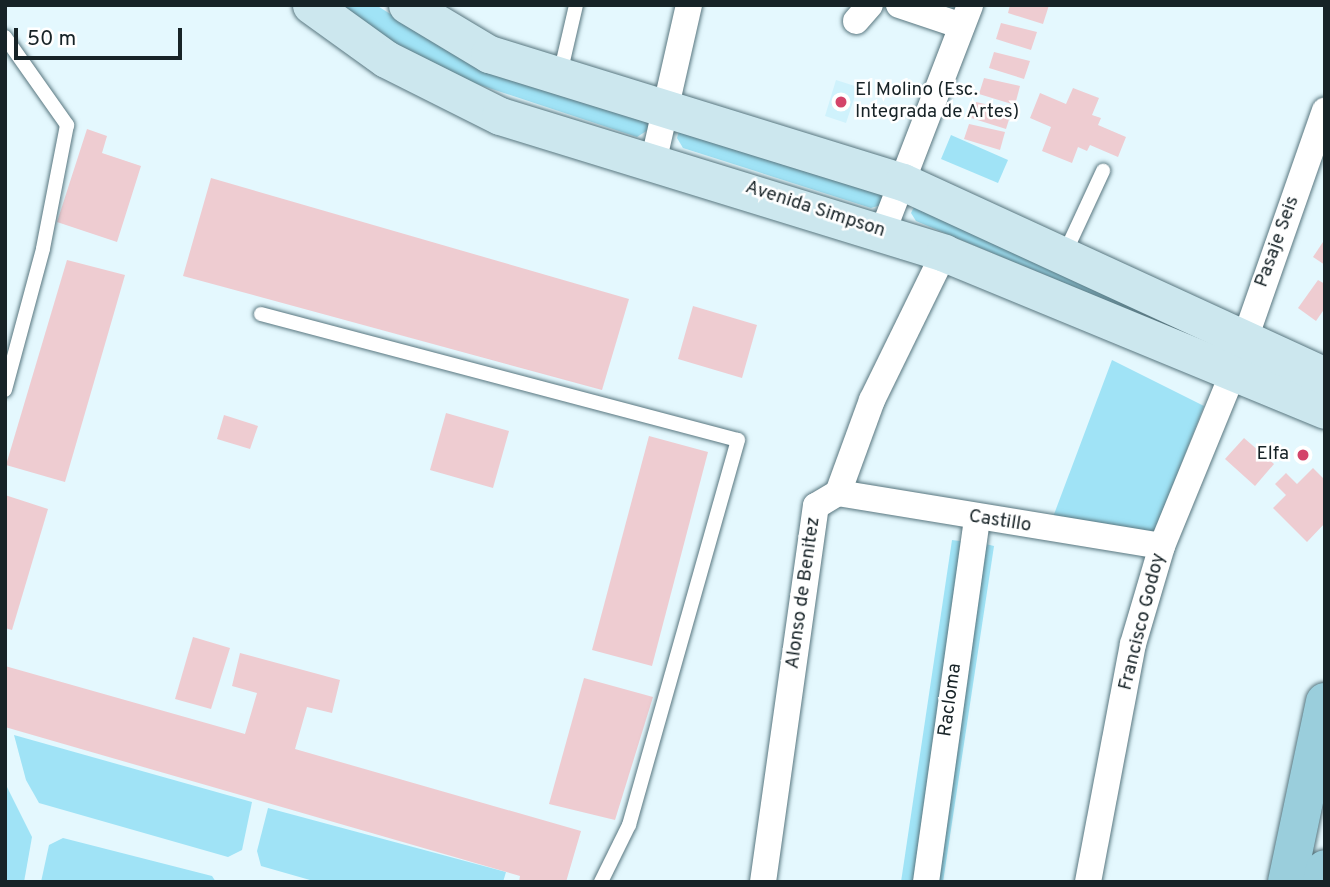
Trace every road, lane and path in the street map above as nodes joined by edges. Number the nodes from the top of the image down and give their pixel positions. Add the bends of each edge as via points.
1 (311, 5) edge
2 (407, 5) edge
3 (576, 5) edge
4 (689, 5) edge
5 (899, 5) edge
6 (966, 16) edge
7 (5, 37) edge
8 (559, 76) junction
9 (666, 104) junction
10 (1325, 111) edge
11 (654, 159) junction
12 (1103, 171) dead end
13 (903, 182) junction
14 (883, 232) junction
15 (944, 253) junction
16 (1064, 255) junction
17 (261, 314) dead end
18 (1245, 339) junction
19 (1233, 373) junction
20 (1325, 376) edge
21 (5, 390) edge
22 (1325, 410) edge
23 (838, 493) junction
24 (977, 519) junction
25 (1162, 547) junction
26 (1325, 702) edge
27 (1325, 869) edge
28 (601, 882) edge
29 (762, 882) edge
30 (926, 882) edge
31 (1088, 882) edge
32 (1287, 882) edge
33 (1322, 882) edge

1 - 11 main road, Avenida Simpson via 386,59 500,116
2 - 8 main road via 460,40
3 - 8 lane
4 - 9 street
5 - 6 street
6 - 13 street
7 - 21 lane via 67,125 43,248
8 - 9 main road
9 - 11 street
9 - 13 main road
10 - 18 street, Pasaje Seis
11 - 14 main road, Avenida Simpson
12 - 16 lane
13 - 14 street
13 - 16 main road
14 - 15 main road, Avenida Simpson
15 - 19 main road, Avenida Simpson
15 - 23 street, Alonso de Benitez via 872,400
16 - 18 main road
17 - 28 lane via 738,440 629,825
18 - 19 street, Pasaje Seis
18 - 20 main road
19 - 22 main road, Avenida Simpson
19 - 25 street, Francisco Godoy
23 - 24 street, Castillo
23 - 29 street, Alonso de Benitez via 816,506
24 - 25 street, Castillo
24 - 30 street, Racloma
25 - 31 street, Francisco Godoy via 1133,644
26 - 32 main road
27 - 33 main road

